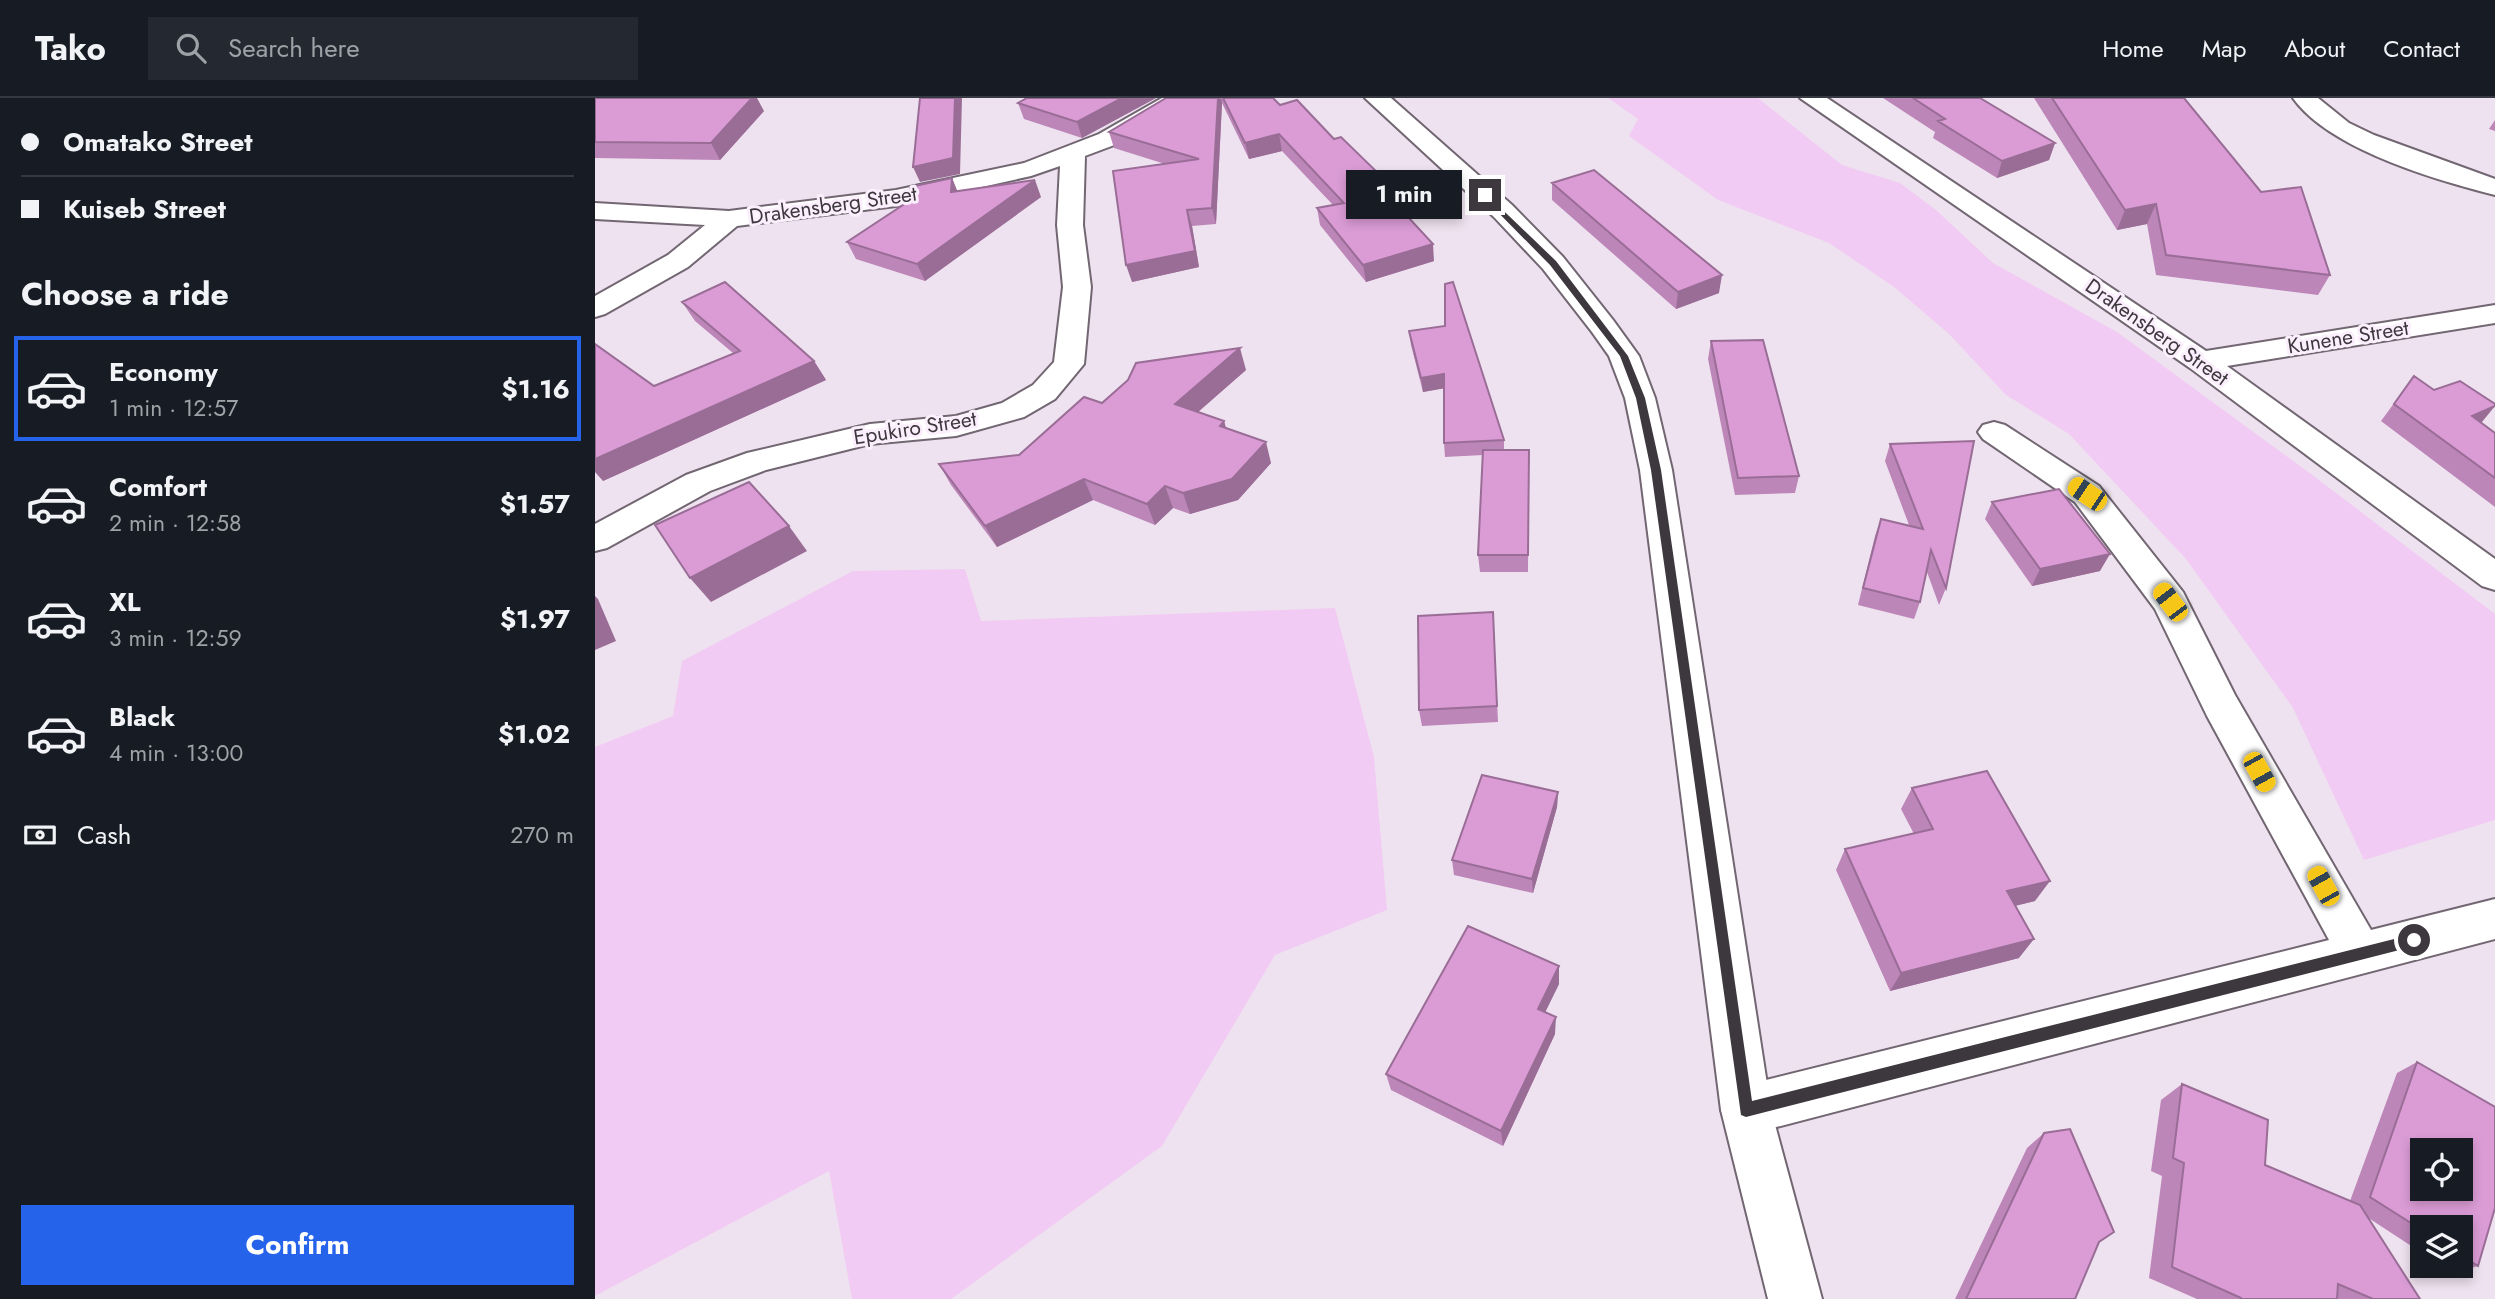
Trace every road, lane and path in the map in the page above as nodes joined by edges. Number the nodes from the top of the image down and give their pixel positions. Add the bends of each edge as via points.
1 (1179, 98) edge
2 (1377, 98) edge
3 (1812, 98) edge
4 (2305, 98) edge
5 (1073, 153) junction
6 (2495, 187) edge
7 (595, 211) edge
8 (729, 219) junction
9 (595, 308) edge
10 (2495, 314) edge
11 (2201, 361) junction
12 (1994, 432) dead end
13 (595, 539) edge
14 (2495, 577) edge
15 (2495, 919) edge
16 (2361, 954) junction
17 (1746, 1110) junction
18 (1795, 1299) edge

1 - 5 street, Drakensberg Street via 1108,139
2 - 17 street via 1503,211 1553,263 1624,356 1640,398 1656,470
3 - 11 street, Drakensberg Street
4 - 6 street via 2339,127 2396,153
5 - 8 street, Drakensberg Street via 1031,169 896,198
5 - 13 street, Epukiro Street via 1069,225 1077,287 1069,364 1044,391 1013,410 957,426 870,434 758,461 698,483
7 - 8 street, Drakensberg Street
8 - 9 street via 678,261
10 - 11 street, Kunene Street
11 - 14 street, Drakensberg Street
12 - 16 street via 2087,494 2170,602 2221,705
15 - 16 street
16 - 17 street
17 - 18 street

